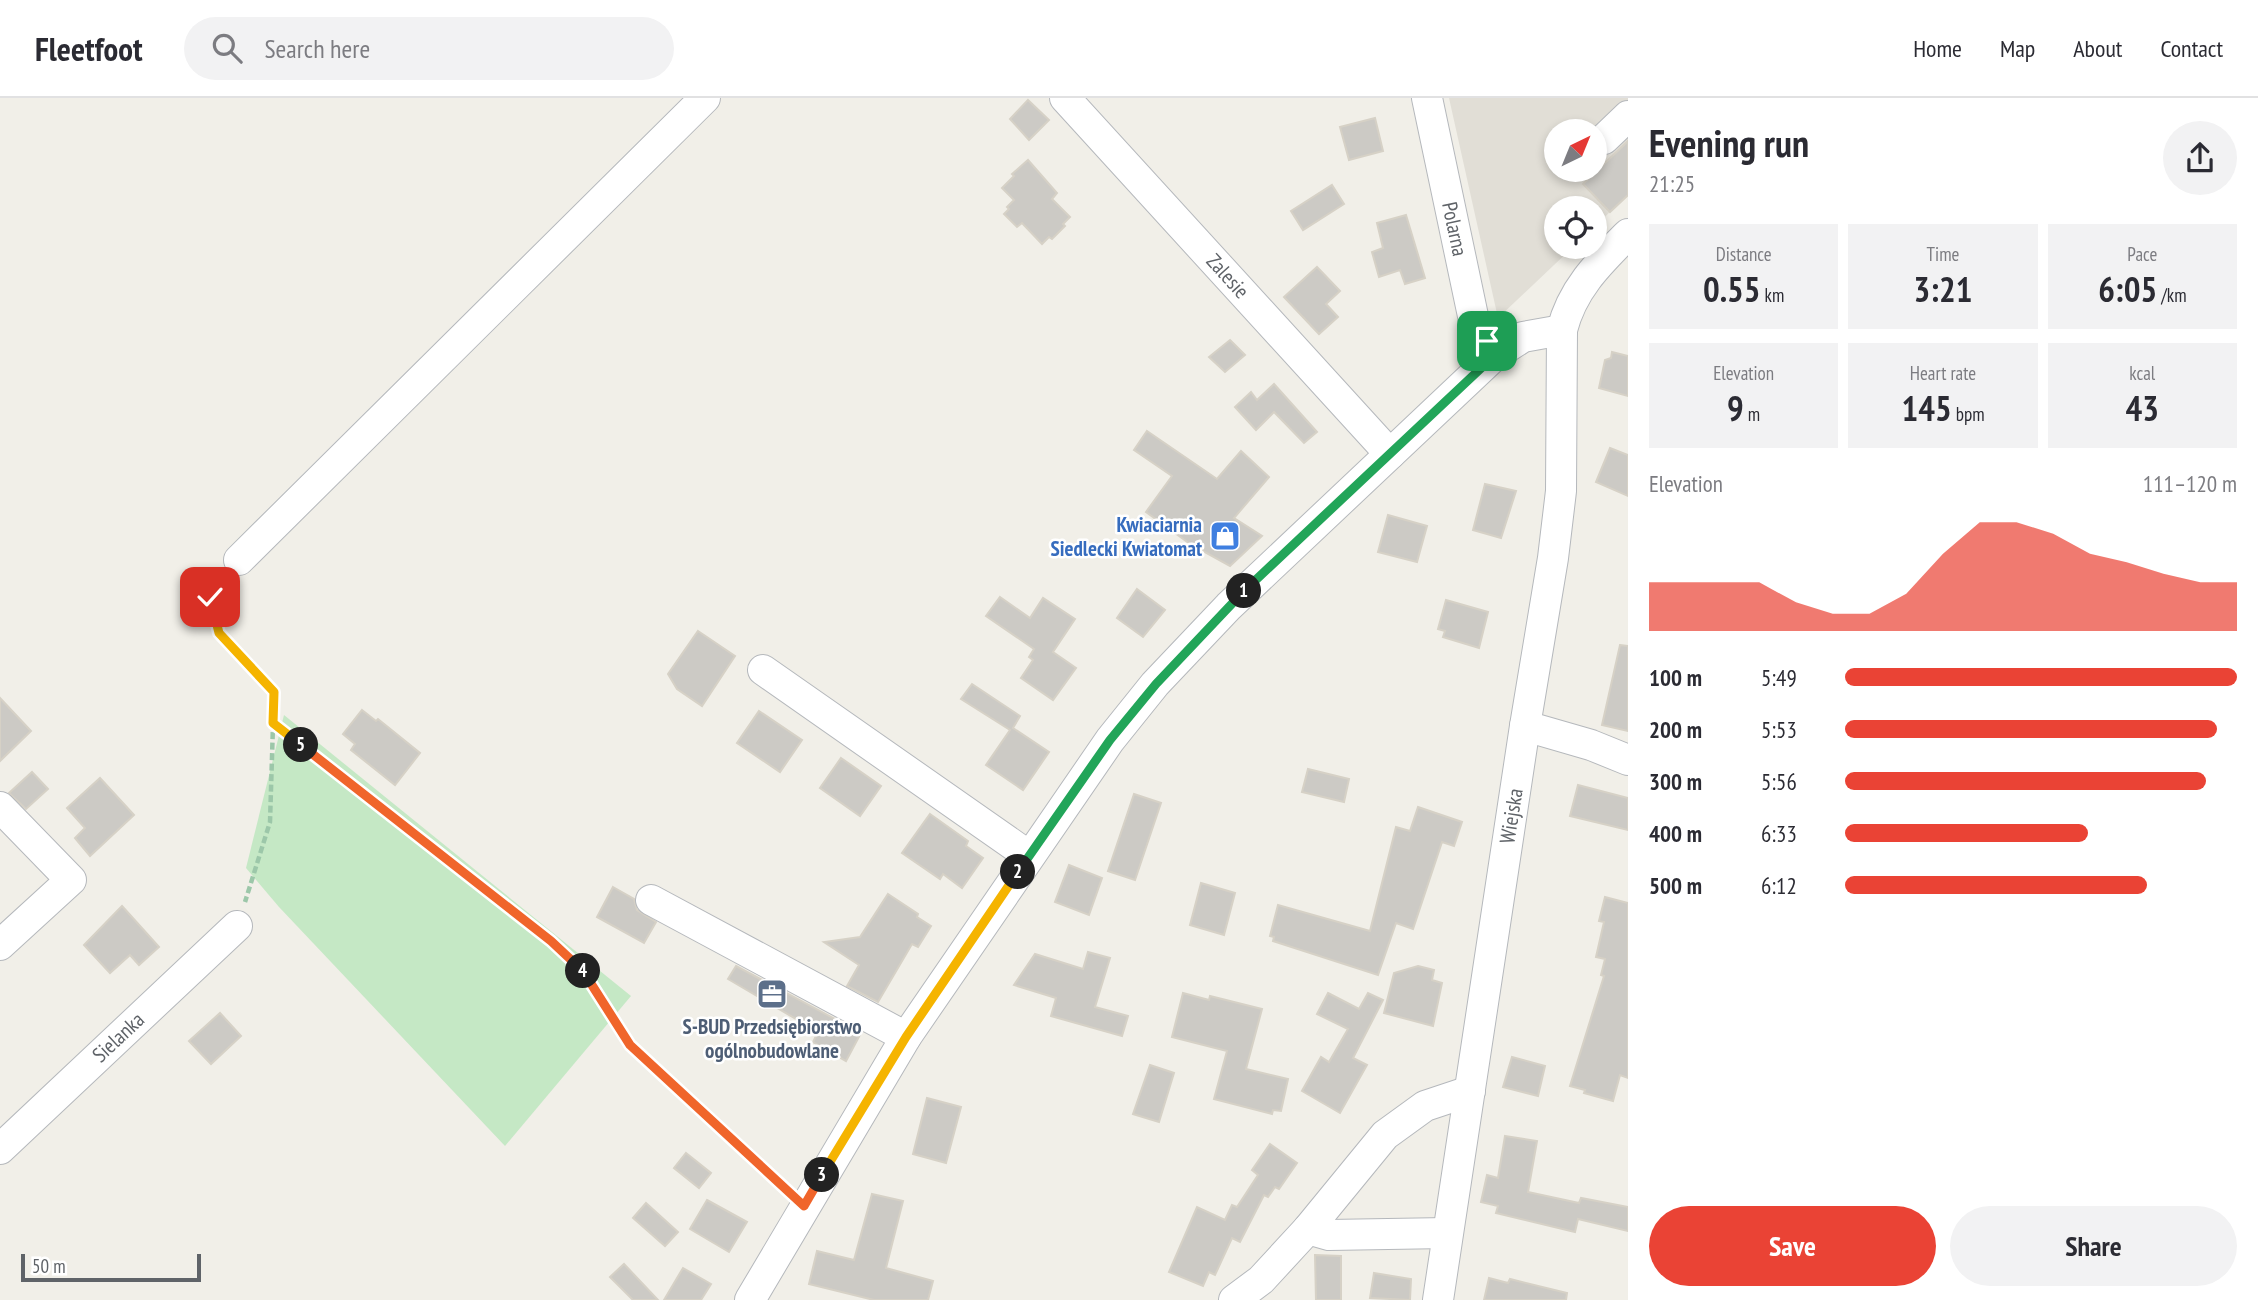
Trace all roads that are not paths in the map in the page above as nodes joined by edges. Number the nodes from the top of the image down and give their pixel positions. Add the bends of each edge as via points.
1 (705, 98) edge
2 (1065, 98) edge
3 (1427, 98) edge
4 (1615, 98) edge
5 (1628, 114) edge
6 (1607, 136) edge
7 (1628, 234) edge
8 (1562, 330) junction
9 (1495, 355) junction
10 (1390, 454) junction
11 (239, 560) road end
12 (763, 670) dead end
13 (1525, 726) junction
14 (1628, 760) edge
15 (0, 807) edge
16 (1029, 856) junction
17 (651, 900) dead end
18 (237, 926) road end
19 (0, 945) edge
20 (906, 1037) junction
21 (1470, 1091) junction
22 (0, 1149) edge
23 (1308, 1229) junction
24 (1447, 1233) junction
25 (750, 1300) edge
26 (1234, 1300) edge
27 (1438, 1300) edge

1 - 11 street
2 - 10 street, Zalesie
3 - 9 street, Polarna via 1474,316
4 - 5 street
5 - 6 street
7 - 8 street via 1586,277
8 - 9 street via 1523,337
8 - 13 street, Wiejska via 1561,491
9 - 10 street
10 - 16 street via 1229,606 1156,684 1110,740
12 - 16 street
13 - 14 street
13 - 21 street, Wiejska
15 - 19 street via 71,880
16 - 20 street
17 - 20 street
18 - 22 street, Sielanka
20 - 25 street
21 - 23 street via 1425,1106 1385,1135
21 - 24 street, Wiejska
23 - 24 street via 1329,1235
23 - 26 street via 1261,1280
24 - 27 street, Wiejska

